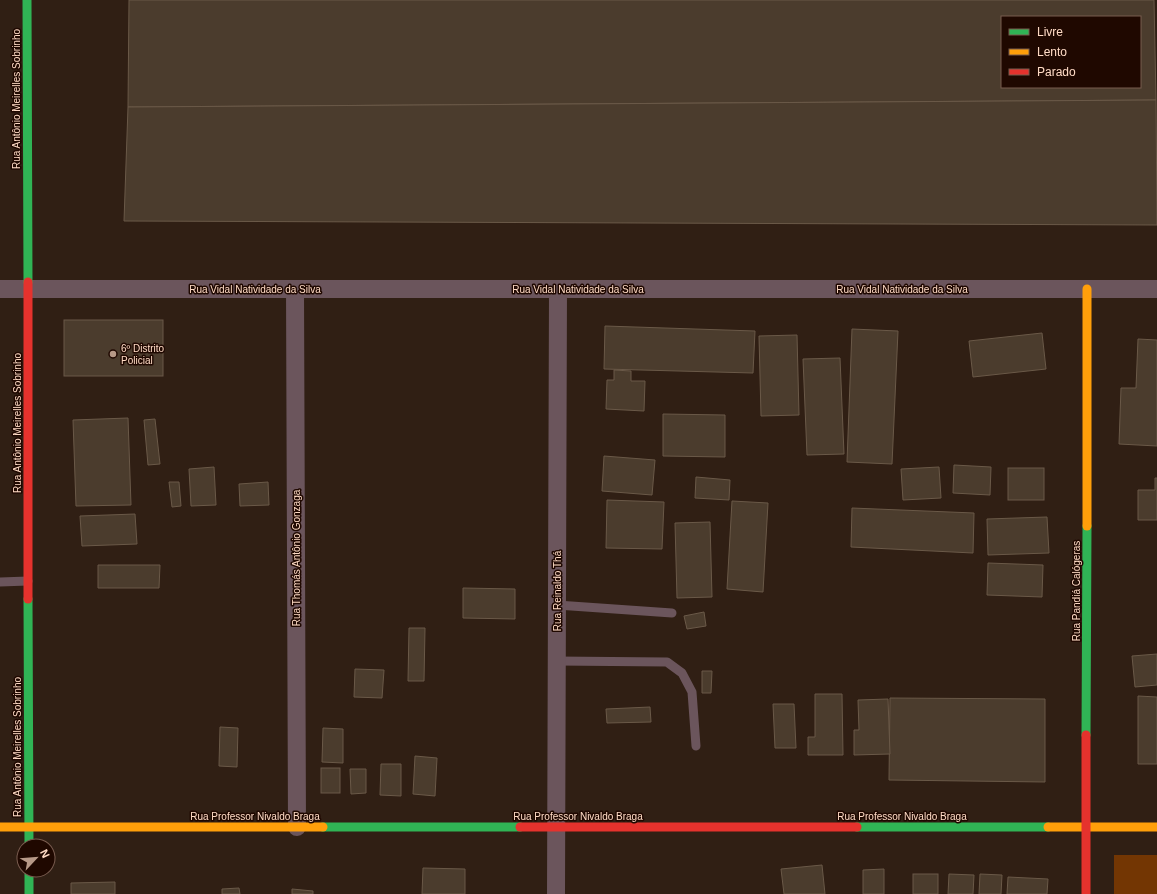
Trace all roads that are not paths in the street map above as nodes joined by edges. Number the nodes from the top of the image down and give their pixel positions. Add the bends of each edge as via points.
1 (27, 0) edge
2 (0, 289) edge
3 (28, 289) junction
4 (295, 289) junction
5 (558, 289) junction
6 (1087, 289) junction
7 (1157, 289) edge
8 (28, 580) junction
9 (0, 582) edge
10 (557, 605) junction
11 (672, 613) dead end
12 (556, 661) junction
13 (696, 746) dead end
14 (0, 827) edge
15 (28, 827) junction
16 (297, 827) junction
17 (556, 827) junction
18 (1086, 827) junction
19 (1157, 827) edge
20 (29, 838) edge
21 (29, 878) edge
22 (29, 894) edge
23 (556, 894) edge
24 (1086, 894) edge

1 - 3 street, Rua Antônio Meirelles Sobrinho
2 - 3 street, Rua Vidal Natividade da Silva
3 - 4 street, Rua Vidal Natividade da Silva
3 - 8 street, Rua Antônio Meirelles Sobrinho
4 - 5 street, Rua Vidal Natividade da Silva
4 - 16 street, Rua Thomás Antônio Gonzaga
5 - 6 street, Rua Vidal Natividade da Silva
5 - 10 street, Rua Reinaldo Thá
6 - 7 street, Rua Vidal Natividade da Silva
6 - 18 street, Rua Pandiá Calógeras
8 - 9 lane
8 - 15 street, Rua Antônio Meirelles Sobrinho
10 - 11 lane
10 - 12 street, Rua Reinaldo Thá
12 - 13 lane via 667,662 682,673 692,692
12 - 17 street, Rua Reinaldo Thá
14 - 15 street, Rua Professor Nivaldo Braga
15 - 16 street, Rua Professor Nivaldo Braga
15 - 20 street, Rua Antônio Meirelles Sobrinho
16 - 17 street, Rua Professor Nivaldo Braga
17 - 18 street, Rua Professor Nivaldo Braga
17 - 23 street, Rua Reinaldo Thá
18 - 19 street, Rua Professor Nivaldo Braga
18 - 24 street, Rua Pandiá Calógeras
21 - 22 street

